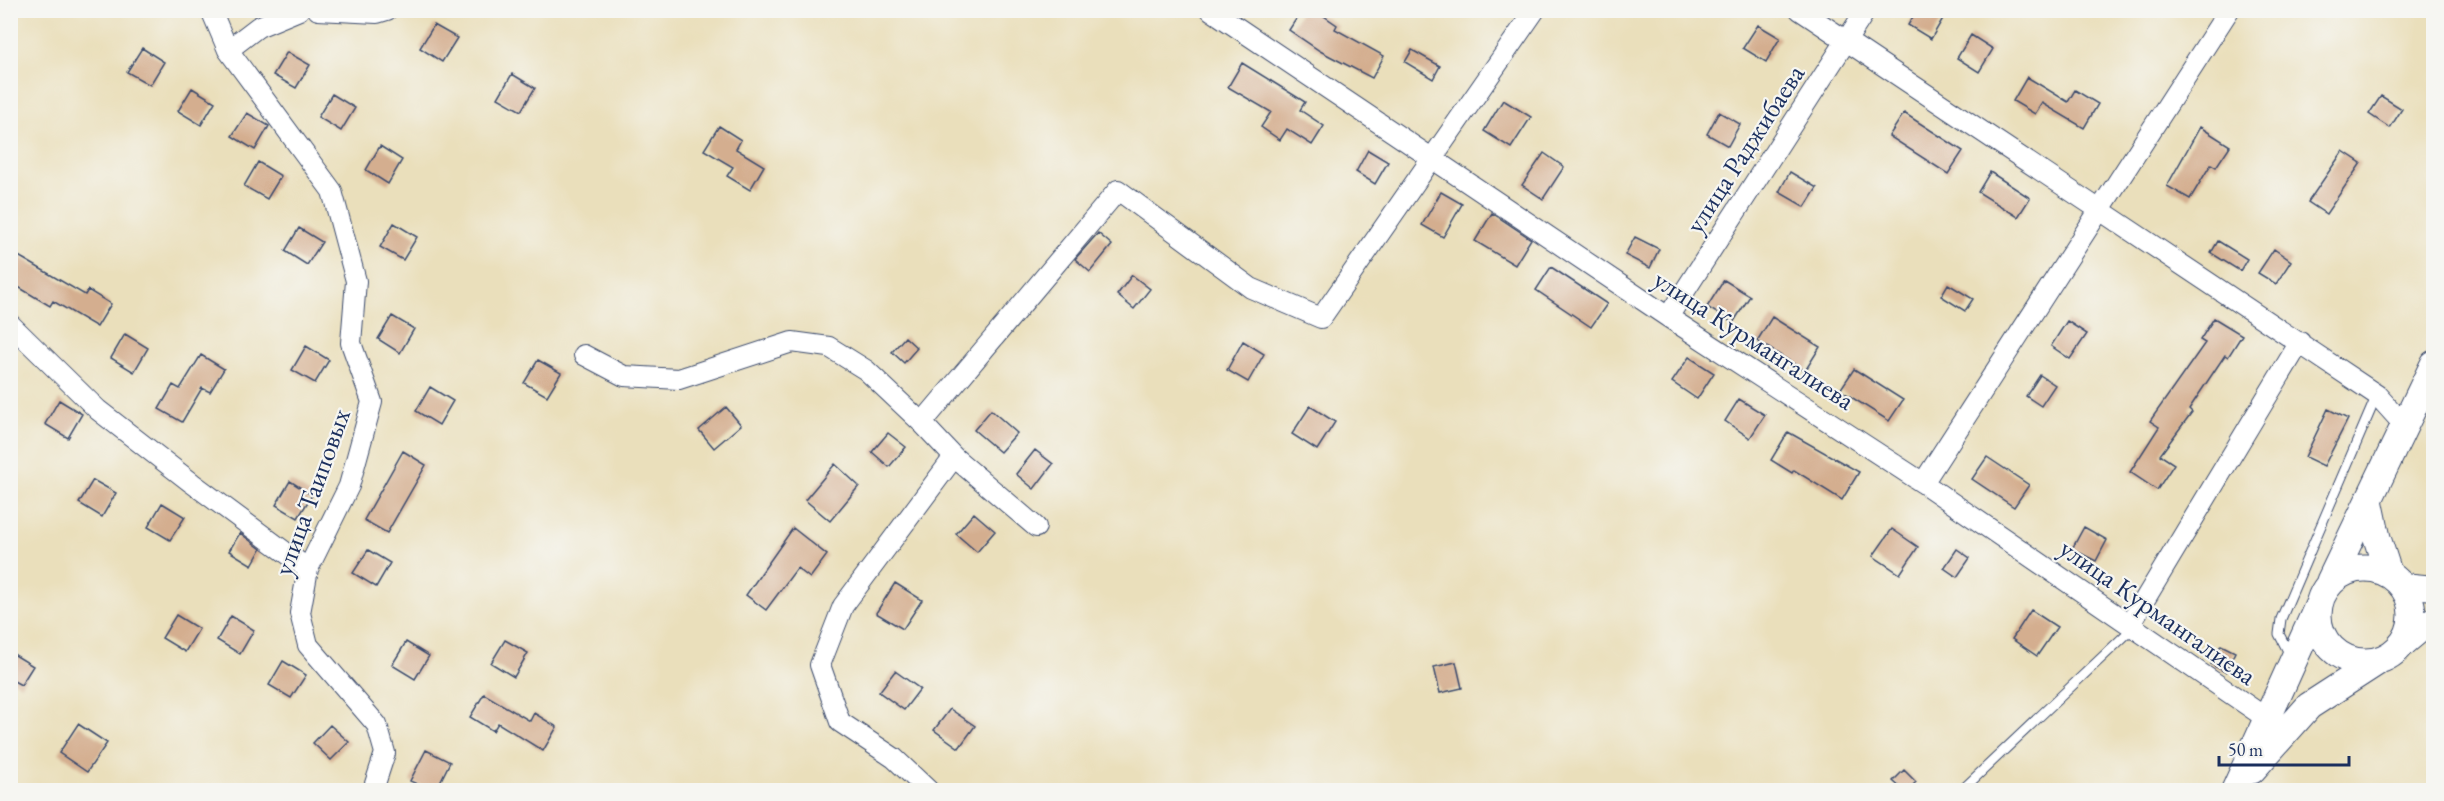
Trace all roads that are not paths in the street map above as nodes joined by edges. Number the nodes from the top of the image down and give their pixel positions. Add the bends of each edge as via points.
1 (212, 10) edge
2 (299, 10) edge
3 (318, 10) edge
4 (387, 10) edge
5 (1211, 10) edge
6 (1535, 10) edge
7 (1800, 10) edge
8 (1866, 10) edge
9 (2229, 10) edge
10 (1847, 42) junction
11 (228, 50) junction
12 (1432, 159) junction
13 (2099, 211) junction
14 (1668, 317) junction
15 (11, 325) edge
16 (2300, 342) junction
17 (584, 355) dead end
18 (2433, 364) edge
19 (2376, 395) junction
20 (922, 423) junction
21 (2404, 425) junction
22 (954, 457) junction
23 (1923, 483) junction
24 (2369, 500) junction
25 (1036, 527) dead end
26 (308, 569) junction
27 (2396, 579) junction
28 (2330, 581) junction
29 (2433, 588) edge
30 (2318, 606) junction
31 (2433, 620) edge
32 (2132, 626) junction
33 (2404, 644) junction
34 (2292, 659) junction
35 (2377, 662) junction
36 (2266, 718) junction
37 (373, 790) edge
38 (928, 790) edge
39 (1962, 790) edge
40 (2235, 790) edge

1 - 11 street, улица Таиповых
2 - 11 street via 258,27
3 - 4 street
5 - 12 street, улица Курмангалиева
6 - 12 street
7 - 10 street
8 - 10 street, улица Раджибаева
9 - 13 street
10 - 13 street
10 - 14 street, улица Раджибаева
11 - 26 street, улица Таиповых via 332,191 356,281 351,343 372,402 349,486
12 - 14 street, улица Курмангалиева
12 - 20 street via 1322,318 1251,288 1118,190
13 - 16 street
13 - 23 street
14 - 23 street, улица Курмангалиева
15 - 26 street via 98,410
16 - 19 street
16 - 32 street
17 - 20 street via 624,376 679,379 792,342 829,346 866,370
18 - 21 main road
19 - 21 street
19 - 34 lane via 2281,619 2279,634
20 - 22 street
21 - 24 main road
22 - 25 street
22 - 38 street via 843,606 820,665 840,722 894,758
23 - 32 street, улица Курмангалиева
24 - 27 main road via 2377,538
24 - 28 main road
26 - 37 street, улица Таиповых via 300,613 308,645 377,725 385,753
27 - 28 main road via 2368,567 2348,570
27 - 29 street
27 - 33 main road via 2412,604 2413,625
28 - 30 main road
30 - 34 main road
30 - 35 main road via 2318,626 2326,643 2340,656 2358,662
31 - 33 street
32 - 36 street, улица Курмангалиева
32 - 39 lane
33 - 35 main road
34 - 36 main road
35 - 40 main road via 2309,706
36 - 40 main road

